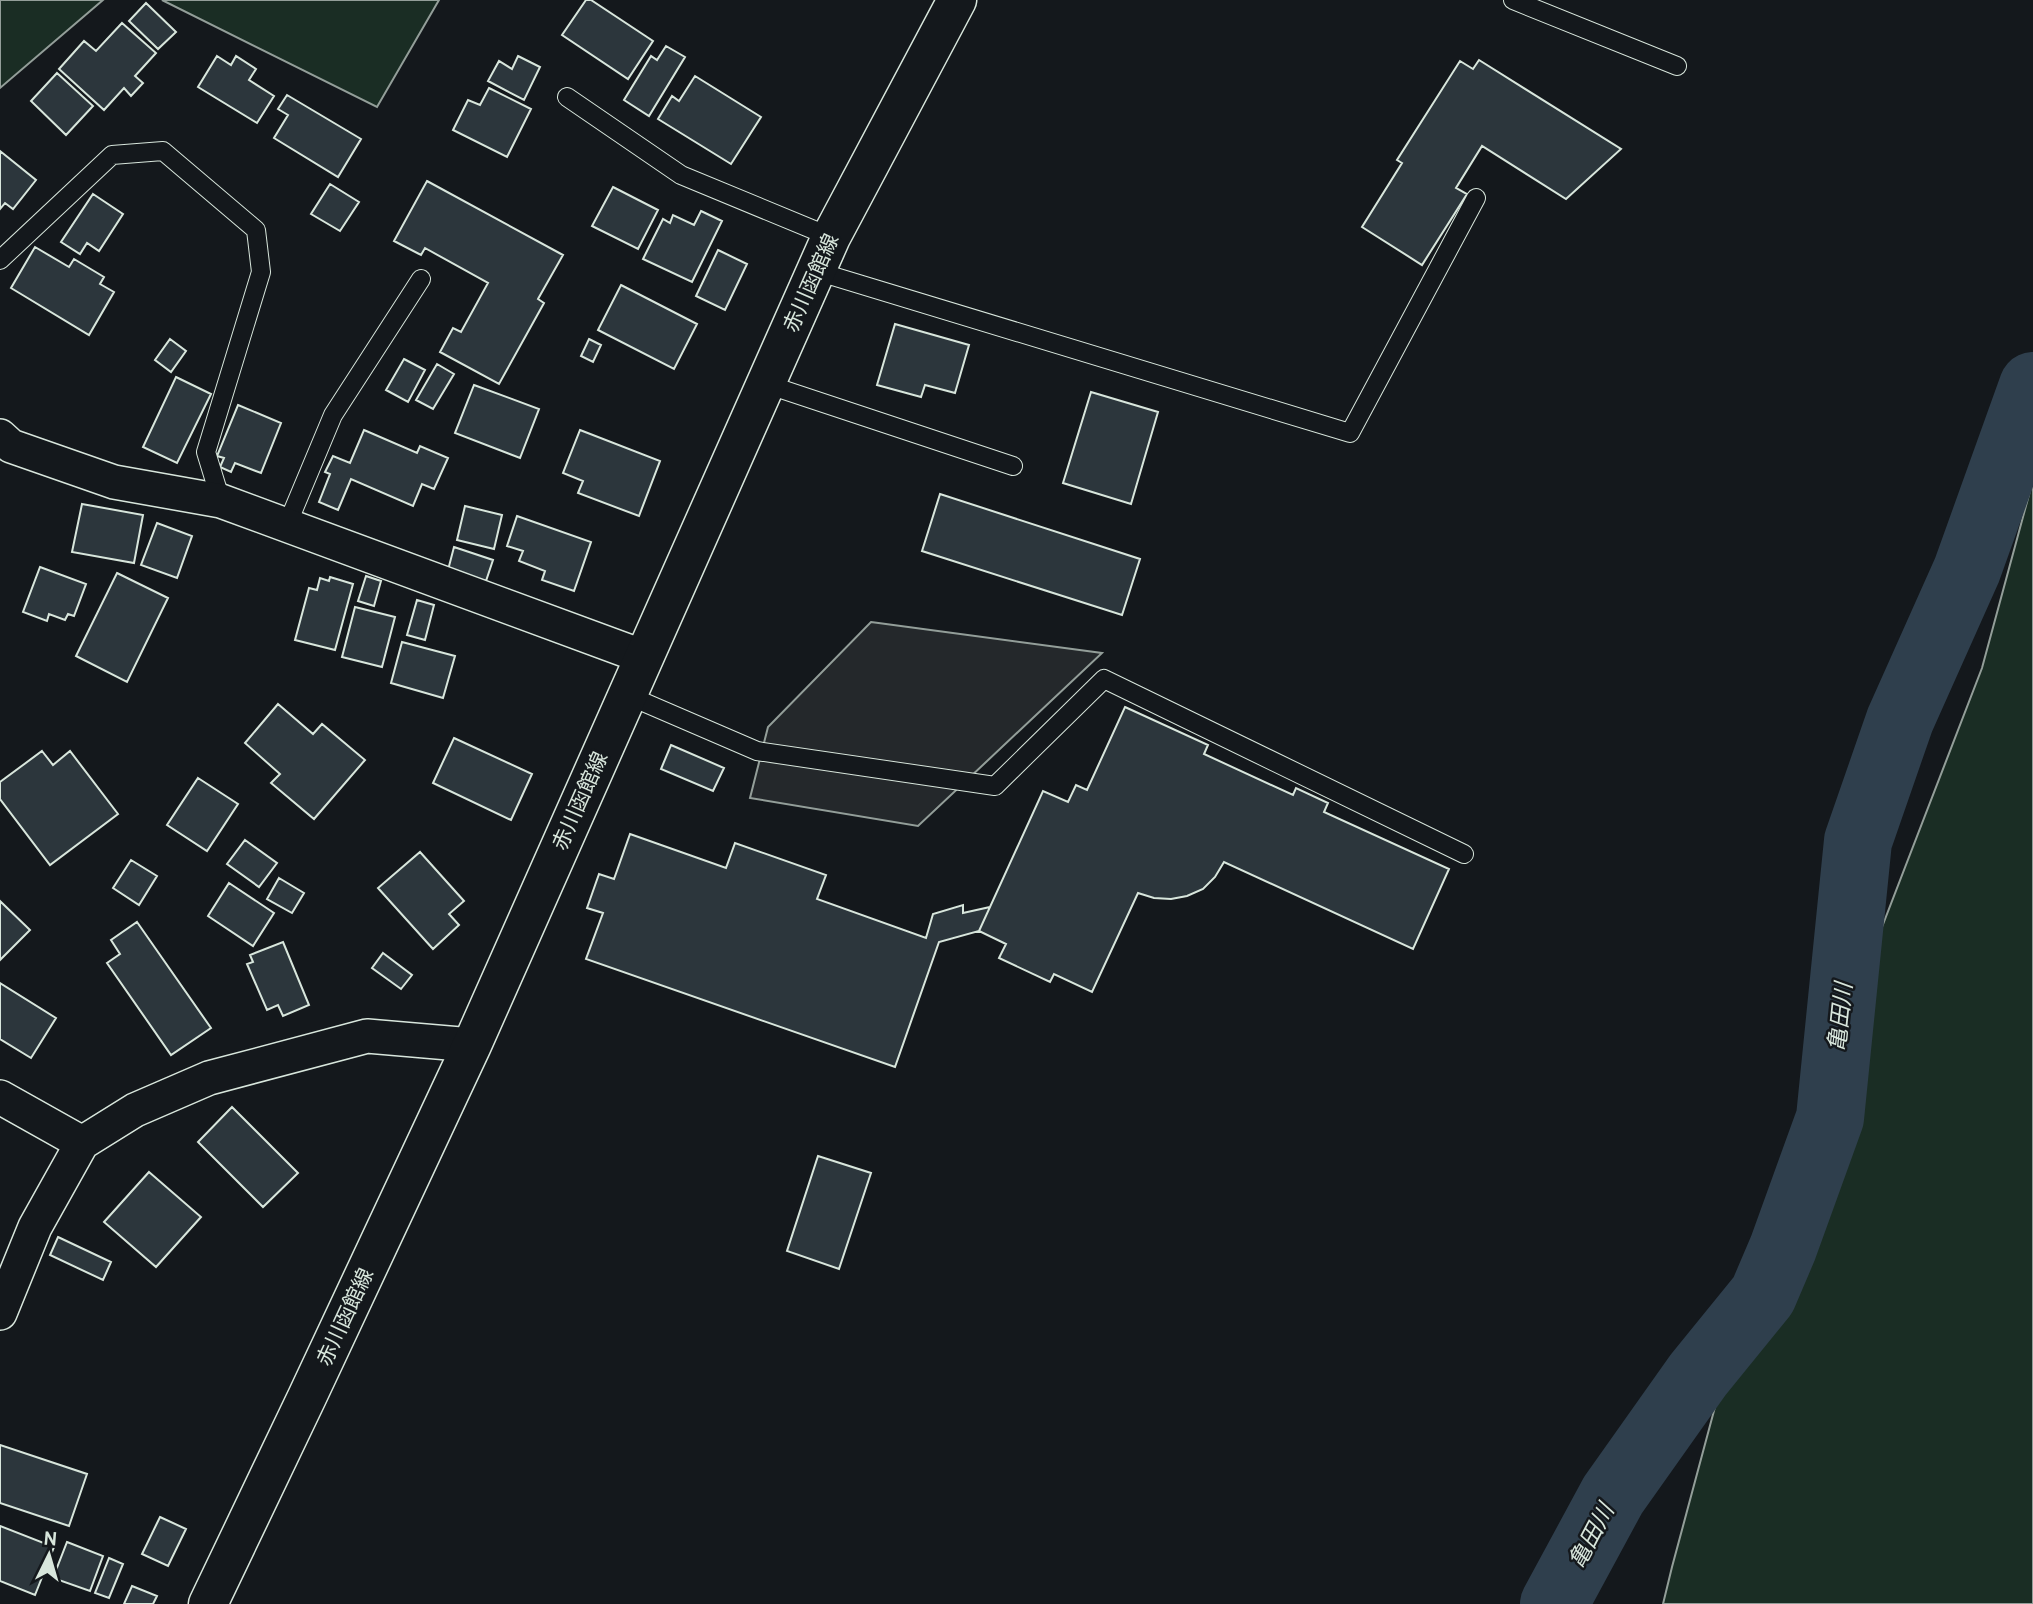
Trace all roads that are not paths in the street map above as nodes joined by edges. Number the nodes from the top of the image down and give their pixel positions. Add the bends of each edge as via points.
1 (957, 0) edge
2 (1513, 0) edge
3 (1677, 66) dead end
4 (568, 97) dead end
5 (1476, 198) dead end
6 (831, 237) junction
7 (0, 261) edge
8 (816, 271) junction
9 (421, 279) dead end
10 (766, 384) junction
11 (0, 436) edge
12 (1013, 466) dead end
13 (222, 501) junction
14 (287, 525) junction
15 (644, 657) junction
16 (628, 695) junction
17 (1464, 854) dead end
18 (472, 1045) junction
19 (0, 1097) edge
20 (82, 1143) junction
21 (0, 1313) edge
22 (208, 1604) edge

1 - 6 main road, 赤川函館線
2 - 3 lane
4 - 6 lane via 681,175
5 - 8 lane via 1350,433
6 - 8 main road, 赤川函館線
7 - 13 lane via 112,155 163,151 256,230 261,272 206,452
8 - 10 main road, 赤川函館線
9 - 14 lane via 333,415
10 - 12 lane
10 - 15 main road, 赤川函館線
11 - 13 street via 12,446 114,482
13 - 14 street
14 - 15 street
15 - 16 main road, 赤川函館線
16 - 17 lane via 757,751 995,786 1104,679
16 - 18 main road, 赤川函館線
18 - 20 street via 367,1036 209,1078 135,1110
18 - 22 main road, 赤川函館線
19 - 20 street
20 - 21 street via 35,1227

